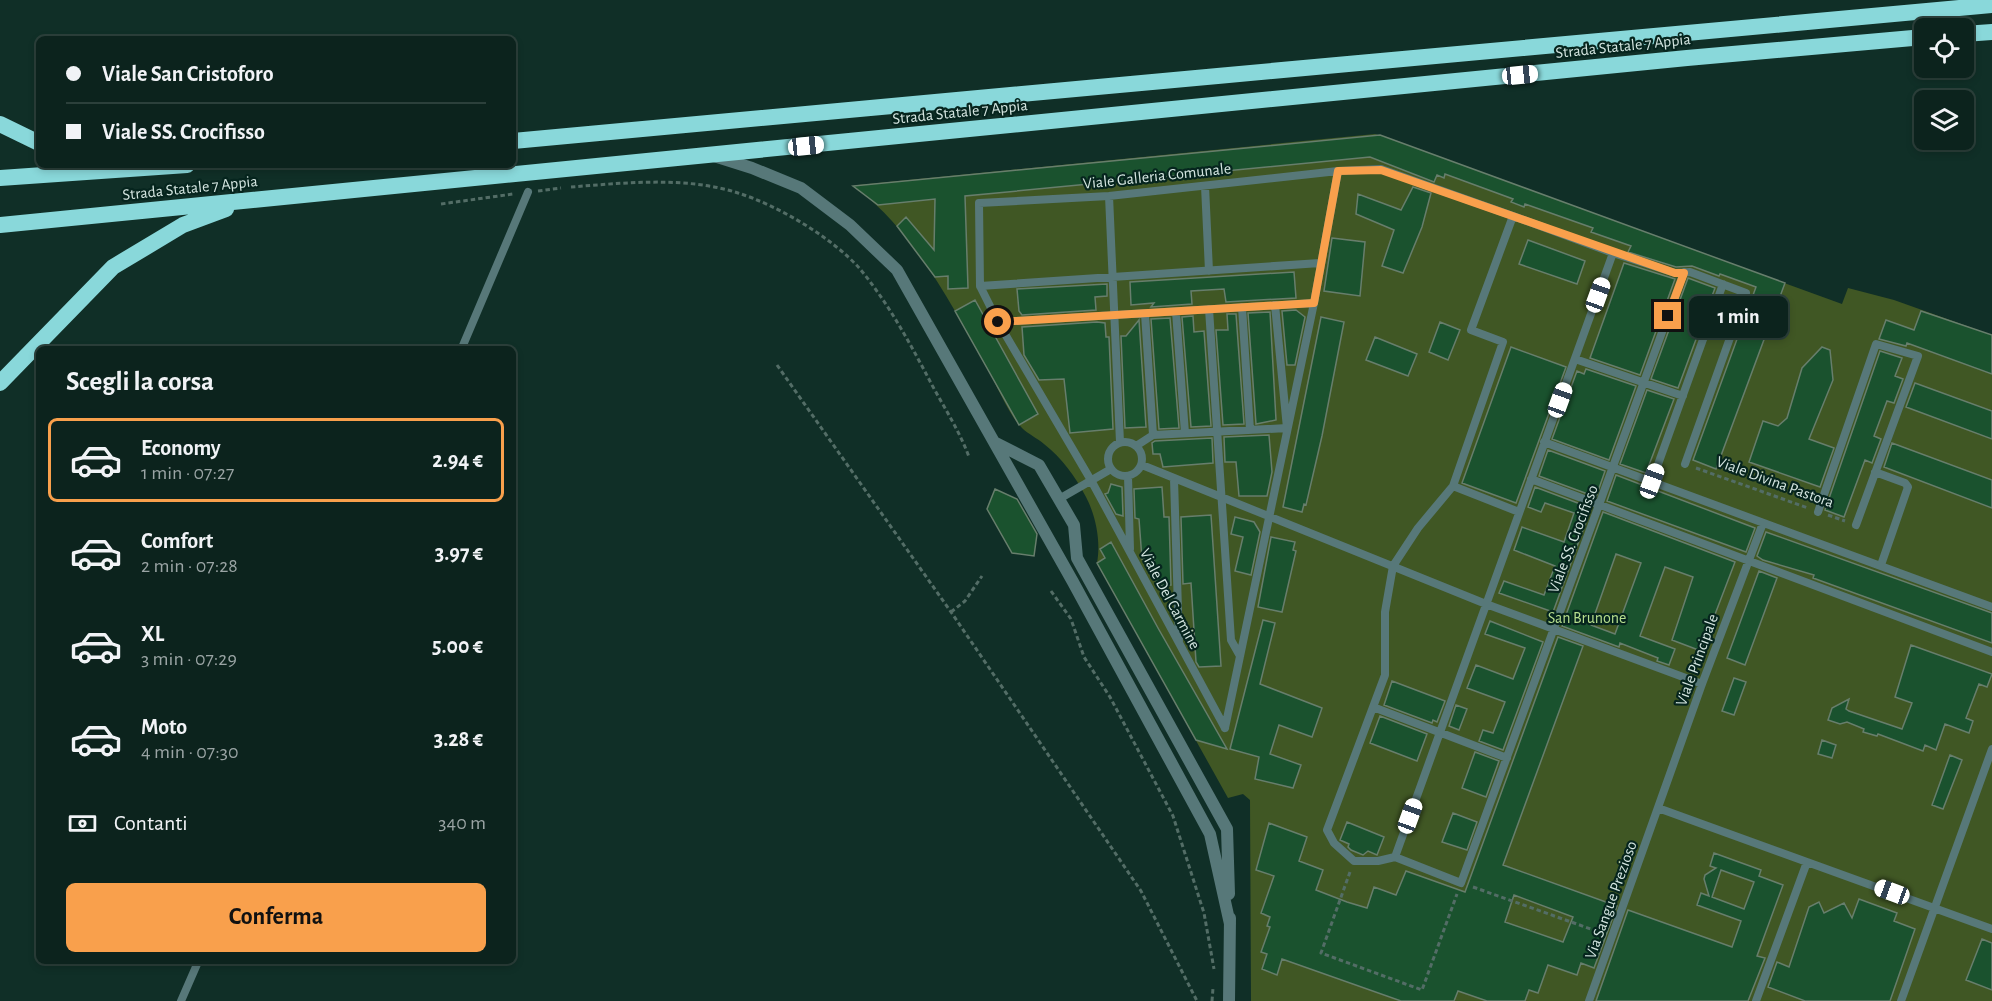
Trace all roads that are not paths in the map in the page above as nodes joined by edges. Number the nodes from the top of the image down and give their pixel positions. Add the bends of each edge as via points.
1 (1992, 5) edge
2 (1992, 32) edge
3 (1974, 33) edge
4 (1914, 39) edge
5 (0, 124) edge
6 (516, 141) edge
7 (36, 142) edge
8 (710, 155) junction
9 (144, 168) edge
10 (1338, 171) junction
11 (0, 178) edge
12 (1205, 186) junction
13 (528, 192) road end
14 (1109, 196) junction
15 (250, 200) junction
16 (1513, 216) junction
17 (0, 225) edge
18 (1613, 253) junction
19 (1320, 262) junction
20 (1209, 271) junction
21 (1684, 273) junction
22 (1112, 277) junction
23 (1723, 284) junction
24 (980, 286) junction
25 (1314, 303) junction
26 (1275, 305) junction
27 (1242, 307) junction
28 (1209, 309) junction
29 (1176, 312) junction
30 (1145, 314) junction
31 (1113, 316) junction
32 (998, 322) junction
33 (36, 346) edge
34 (36, 346) edge
35 (462, 346) edge
36 (1575, 358) junction
37 (0, 383) edge
38 (1644, 383) junction
39 (1683, 396) junction
40 (1287, 428) junction
41 (1250, 430) junction
42 (1218, 431) junction
43 (1185, 433) junction
44 (1153, 435) junction
45 (1120, 442) junction
46 (1544, 442) junction
47 (995, 443) junction
48 (1136, 446) junction
49 (1685, 464) road end
50 (1142, 465) junction
51 (1614, 468) junction
52 (1111, 469) junction
53 (1875, 472) junction
54 (1128, 476) junction
55 (1531, 478) junction
56 (1174, 479) junction
57 (1652, 481) junction
58 (1092, 482) junction
59 (1453, 486) junction
60 (1222, 498) junction
61 (1059, 499) junction
62 (1600, 504) junction
63 (1519, 512) junction
64 (1818, 512) road end
65 (1269, 517) junction
66 (1763, 523) junction
67 (1856, 525) road end
68 (1130, 551) junction
69 (1749, 559) junction
70 (1393, 566) junction
71 (1881, 566) junction
72 (1486, 604) junction
73 (1992, 607) edge
74 (1554, 629) junction
75 (1180, 646) junction
76 (1992, 652) edge
77 (1240, 656) junction
78 (1702, 684) junction
79 (1373, 707) junction
80 (1439, 733) junction
81 (1992, 749) edge
82 (1507, 758) junction
83 (1659, 808) junction
84 (1395, 857) junction
85 (1807, 862) junction
86 (1935, 908) junction
87 (1230, 924) junction
88 (1992, 929) edge
89 (197, 964) edge
90 (181, 1001) edge
91 (1229, 1001) edge
92 (1589, 1001) edge
93 (1756, 1001) edge
94 (1901, 1001) edge

1 - 6 highway, Strada Statale 7 Appia
2 - 3 highway
4 - 8 highway, Strada Statale 7 Appia
5 - 7 highway
8 - 15 highway, Strada Statale 7 Appia
8 - 47 street via 801,189 850,225 897,270
9 - 11 highway, Strada Statale 7 Appia
10 - 12 lane, Viale Galleria Comunale
10 - 16 lane, Viale Galleria Comunale via 1381,170
10 - 19 lane
12 - 14 lane, Viale Galleria Comunale
12 - 20 lane
13 - 35 lane
14 - 22 lane
14 - 24 lane, Viale Galleria Comunale via 979,203
15 - 17 highway, Strada Statale 7 Appia
15 - 34 highway via 183,225 113,267
16 - 18 lane, Viale Galleria Comunale
16 - 59 lane via 1471,330 1503,342
18 - 21 lane, Viale Galleria Comunale
18 - 36 lane
19 - 20 lane
19 - 25 lane
20 - 22 lane
21 - 23 lane, Viale Galleria Comunale
21 - 38 lane, Viale SS. Crocifisso
22 - 24 lane
22 - 31 lane
23 - 39 lane
23 - 49 lane, Viale Galleria Comunale via 1746,293
24 - 32 lane, Viale Del Carmine
25 - 26 lane
25 - 40 lane
26 - 27 lane
26 - 40 lane
27 - 28 lane
27 - 41 lane
28 - 29 lane
28 - 42 lane
29 - 30 lane
29 - 43 lane
30 - 31 lane
30 - 44 lane
31 - 32 lane
31 - 45 lane
32 - 58 lane, Viale Del Carmine
33 - 37 highway
36 - 38 lane
36 - 46 lane
38 - 39 lane
38 - 51 lane, Viale SS. Crocifisso
39 - 57 lane
40 - 41 lane
40 - 65 lane
41 - 42 lane
42 - 43 lane
42 - 60 lane
43 - 44 lane
44 - 48 lane
45 - 48 lane
45 - 52 lane via 1109,453
46 - 51 lane
46 - 55 lane
47 - 61 street via 1039,465
47 - 87 street via 1210,834
48 - 50 lane via 1142,454
50 - 54 lane
50 - 56 lane
51 - 57 lane
51 - 62 lane, Viale SS. Crocifisso
52 - 54 lane
52 - 58 lane
53 - 64 lane via 1918,356 1876,344
53 - 67 lane
53 - 71 lane via 1908,487
54 - 68 lane
55 - 62 lane
55 - 63 lane
56 - 60 lane
56 - 75 lane
57 - 66 lane
58 - 61 lane
58 - 68 lane, Viale Del Carmine
59 - 63 lane
59 - 70 lane
60 - 65 lane
60 - 77 lane via 1231,640
61 - 87 street via 1074,525 1077,558 1227,829
62 - 69 lane
62 - 74 lane, Viale SS. Crocifisso
63 - 72 lane
65 - 70 lane
65 - 77 lane
66 - 69 lane, Viale Principale
66 - 71 lane
68 - 75 lane, Viale Del Carmine
69 - 76 lane
69 - 78 lane, Viale Principale
70 - 72 lane
70 - 79 lane via 1385,612 1384,675
71 - 73 lane
72 - 74 lane
72 - 80 lane
74 - 78 lane
74 - 82 lane, Viale SS. Crocifisso
75 - 77 lane, Viale Del Carmine via 1225,728
78 - 83 lane, Viale Principale
79 - 80 lane
79 - 84 lane via 1327,830 1334,843 1354,861
80 - 82 lane
80 - 84 lane
81 - 86 lane
82 - 84 lane, Viale SS. Crocifisso via 1461,883
83 - 85 lane
83 - 92 lane, Via Sangue Prezioso
85 - 86 lane
85 - 93 lane
86 - 88 lane
86 - 94 lane
87 - 91 street
89 - 90 lane

